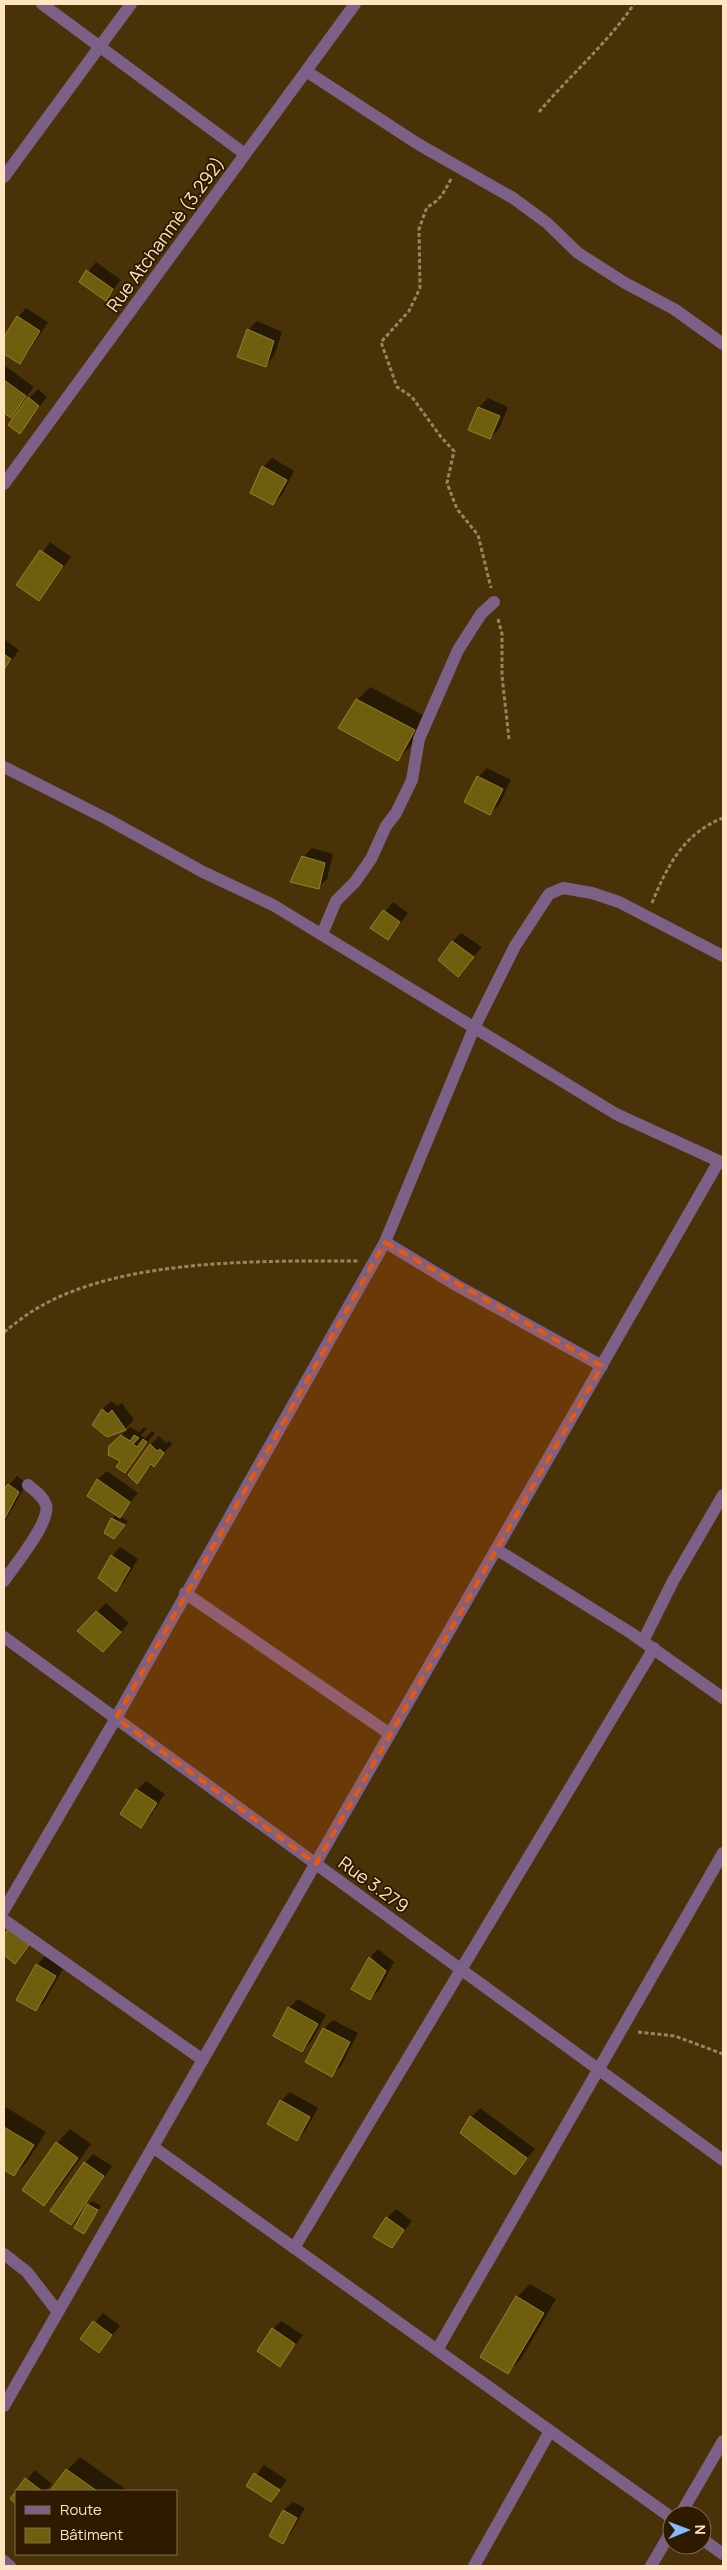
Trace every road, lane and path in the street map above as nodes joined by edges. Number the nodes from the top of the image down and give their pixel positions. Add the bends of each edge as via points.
1 (42, 4) edge
2 (132, 4) edge
3 (355, 4) edge
4 (634, 4) edge
5 (100, 47) junction
6 (306, 71) junction
7 (539, 112) dead end
8 (245, 154) junction
9 (458, 168) junction
10 (4, 177) edge
11 (723, 344) edge
12 (4, 484) edge
13 (494, 602) junction
14 (509, 739) dead end
15 (4, 767) edge
16 (723, 818) edge
17 (647, 915) junction
18 (322, 934) junction
19 (723, 956) edge
20 (474, 1028) junction
21 (721, 1162) edge
22 (385, 1242) junction
23 (375, 1261) junction
24 (4, 1332) edge
25 (602, 1366) junction
26 (28, 1485) dead end
27 (723, 1495) edge
28 (496, 1548) junction
29 (4, 1581) edge
30 (185, 1593) junction
31 (4, 1637) edge
32 (643, 1641) junction
33 (654, 1648) junction
34 (723, 1698) edge
35 (116, 1718) junction
36 (390, 1734) junction
37 (723, 1853) edge
38 (316, 1864) junction
39 (4, 1910) edge
40 (4, 1920) edge
41 (462, 1970) junction
42 (621, 2030) junction
43 (723, 2054) edge
44 (203, 2060) junction
45 (599, 2069) junction
46 (153, 2147) junction
47 (723, 2160) edge
48 (294, 2248) junction
49 (4, 2254) edge
50 (58, 2312) junction
51 (437, 2350) junction
52 (4, 2406) edge
53 (550, 2431) junction
54 (723, 2441) edge
55 (686, 2505) edge
56 (662, 2511) edge
57 (712, 2546) edge
58 (662, 2547) edge
59 (723, 2554) edge
60 (4, 2561) edge
61 (10, 2566) edge
62 (474, 2566) edge
63 (651, 2566) edge

1 - 5 street
2 - 5 street
3 - 6 street, Rue Atchanmè (3.292)
4 - 7 path via 618,28
5 - 8 street
5 - 10 street
6 - 8 street, Rue Atchanmè (3.292)
6 - 9 street
8 - 12 street, Rue Atchanmè (3.292)
9 - 11 street via 513,198 547,223 578,253 674,309
9 - 13 path via 445,192 436,203 427,207 419,229 420,288 409,310 381,342 397,387 412,397 454,451 447,483 457,509 478,535
13 - 14 path via 502,634 502,676
13 - 18 street via 481,614 458,650 419,739 412,780 396,813 386,826 371,859 336,901
15 - 18 street via 203,872 273,905
16 - 17 path via 690,837 675,856
17 - 19 street
17 - 20 street via 592,893 563,888 548,894 515,946
18 - 20 street
20 - 21 street via 616,1114
20 - 22 street
21 - 25 street
22 - 23 street
22 - 25 street
23 - 24 path via 249,1260 98,1282 50,1302
23 - 30 street
25 - 28 street
26 - 29 street via 41,1496 47,1507 44,1520
27 - 32 street via 673,1581
28 - 32 street
28 - 36 street
30 - 35 street
30 - 36 street
31 - 35 street, Rue 3.279
32 - 33 street
33 - 34 street
33 - 41 street
35 - 38 street, Rue 3.279
35 - 39 street
36 - 38 street
37 - 42 street
38 - 41 street, Rue 3.279
38 - 44 street
40 - 44 street
41 - 45 street, Rue 3.279
41 - 48 street
42 - 43 path via 675,2036
42 - 45 street
44 - 46 street
45 - 47 street, Rue 3.279
45 - 51 street
46 - 48 street
46 - 50 street
48 - 51 street
49 - 50 street via 27,2272
50 - 52 street
51 - 53 street
53 - 56 street
53 - 62 street
54 - 55 street
57 - 59 street
58 - 63 street
60 - 61 street

